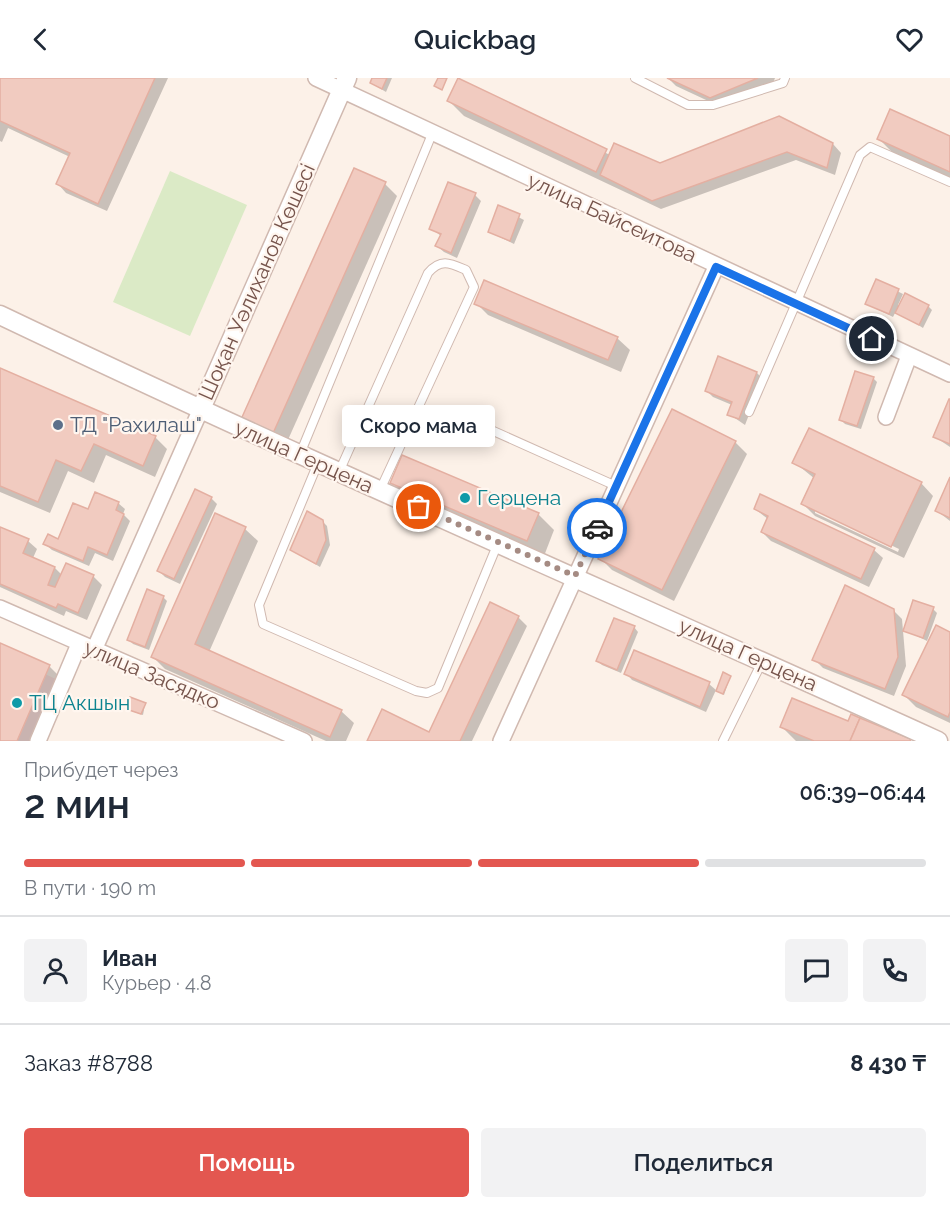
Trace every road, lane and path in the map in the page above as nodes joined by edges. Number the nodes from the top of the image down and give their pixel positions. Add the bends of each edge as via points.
1 (316, 78) edge
2 (635, 78) edge
3 (785, 78) edge
4 (344, 84) edge
5 (432, 134) junction
6 (950, 182) edge
7 (716, 267) junction
8 (797, 303) junction
9 (0, 315) edge
10 (909, 357) junction
11 (950, 374) edge
12 (200, 411) junction
13 (748, 412) dead end
14 (886, 417) dead end
15 (480, 425) dead end
16 (300, 455) junction
17 (318, 463) junction
18 (339, 472) junction
19 (616, 486) junction
20 (380, 490) junction
21 (499, 543) junction
22 (575, 576) junction
23 (0, 608) edge
24 (79, 644) junction
25 (94, 650) junction
26 (762, 661) junction
27 (38, 741) edge
28 (304, 741) edge
29 (501, 741) edge
30 (723, 741) edge
31 (938, 741) edge

1 - 4 street, улица Байсеитова
2 - 3 lane via 688,105 713,105 783,83
4 - 5 street, улица Байсеитова
4 - 12 street, Шоқан Уәлиханов Көшесі
5 - 7 street, улица Байсеитова
5 - 16 lane
6 - 8 lane via 870,147 860,155
7 - 8 street, улица Байсеитова
7 - 19 street
8 - 10 street, улица Байсеитова
8 - 13 lane
9 - 12 street, улица Герцена
10 - 11 street, улица Байсеитова
10 - 14 street
12 - 16 street, улица Герцена
12 - 25 street, Шоқан Уәлиханов Көшесі
15 - 19 lane
16 - 17 street, улица Герцена
17 - 18 street, улица Герцена
17 - 21 lane via 259,605 263,624 405,687 427,693 438,688
18 - 20 street, улица Герцена
18 - 20 lane via 428,273 436,264 447,261 466,270 474,287
19 - 22 street
20 - 21 street, улица Герцена
21 - 22 street, улица Герцена
22 - 26 street, улица Герцена
22 - 29 street
23 - 24 street, улица Засядко
24 - 25 street, улица Засядко
24 - 27 street
25 - 28 street, улица Засядко
26 - 30 lane
26 - 31 street, улица Герцена

